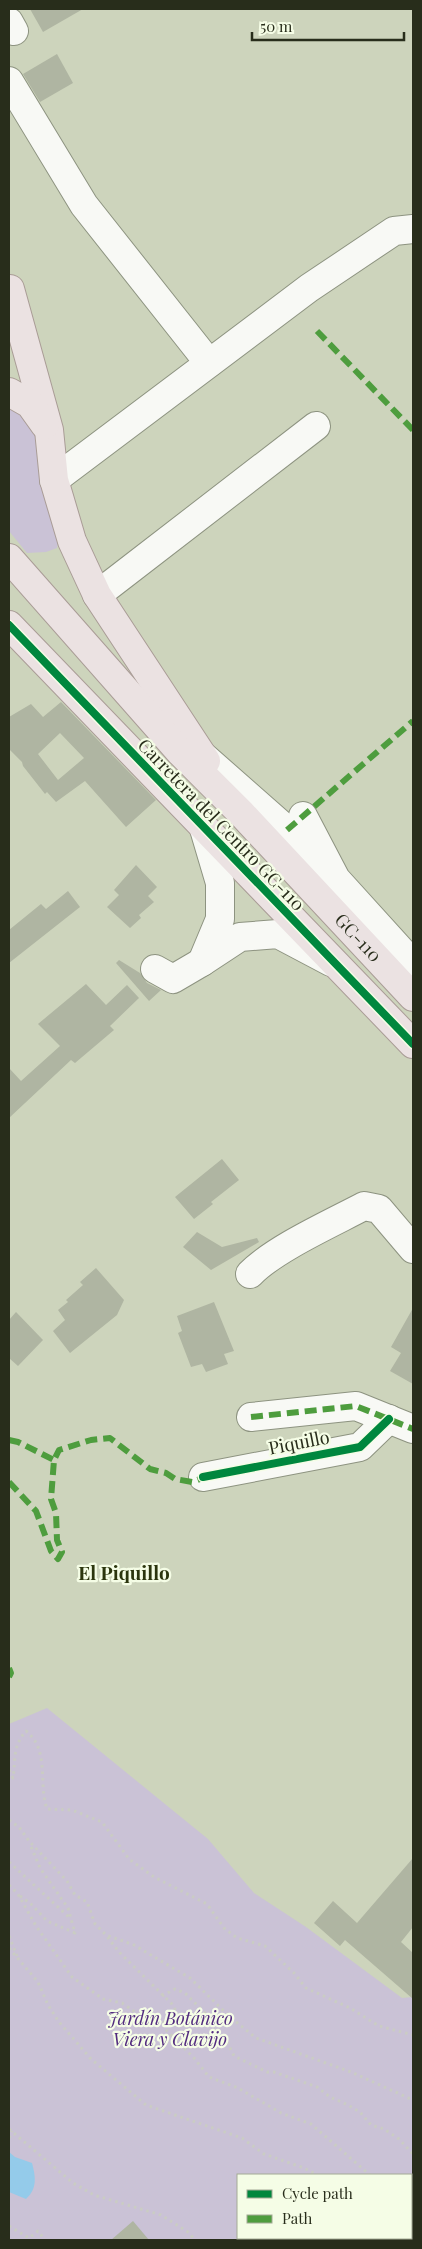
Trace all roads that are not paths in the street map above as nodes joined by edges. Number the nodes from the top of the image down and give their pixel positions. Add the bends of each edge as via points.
1 (9, 82) edge
2 (413, 229) edge
3 (9, 288) edge
4 (9, 352) edge
5 (209, 363) junction
6 (9, 392) edge
7 (316, 426) dead end
8 (49, 430) junction
9 (54, 480) junction
10 (9, 558) edge
11 (97, 596) junction
12 (9, 625) edge
13 (203, 756) junction
14 (242, 814) junction
15 (303, 816) dead end
16 (204, 829) junction
17 (338, 916) junction
18 (202, 962) junction
19 (334, 964) junction
20 (413, 964) edge
21 (155, 970) dead end
22 (413, 997) edge
23 (413, 1044) edge
24 (413, 1249) edge
25 (250, 1274) dead end
26 (251, 1417) dead end
27 (389, 1419) junction
28 (413, 1429) edge
29 (204, 1477) dead end

1 - 5 street via 84,205
2 - 5 street via 394,232 309,288
3 - 4 main road via 12,344
3 - 8 main road
5 - 9 street
6 - 8 main road via 30,404
7 - 11 street
8 - 9 main road
9 - 11 main road via 72,541
10 - 14 main road, Carretera del Centro GC-110 / GC-110 via 180,752
11 - 13 main road
12 - 16 main road, Carretera del Centro GC-110 / GC-110
13 - 14 main road
13 - 17 street via 288,830
14 - 17 main road, GC-110 / GC-110
15 - 20 street via 336,879
16 - 18 street via 220,883 220,919
16 - 19 main road, Carretera del Centro GC-110 / GC-110
17 - 22 main road, GC-110 / GC-110
18 - 19 street via 240,937 278,934
18 - 21 street via 173,979
19 - 23 main road, Carretera del Centro GC-110 / GC-110
24 - 25 street via 379,1210 364,1206 280,1252
26 - 27 street via 356,1406
27 - 28 street
27 - 29 street, Piquillo via 360,1447

